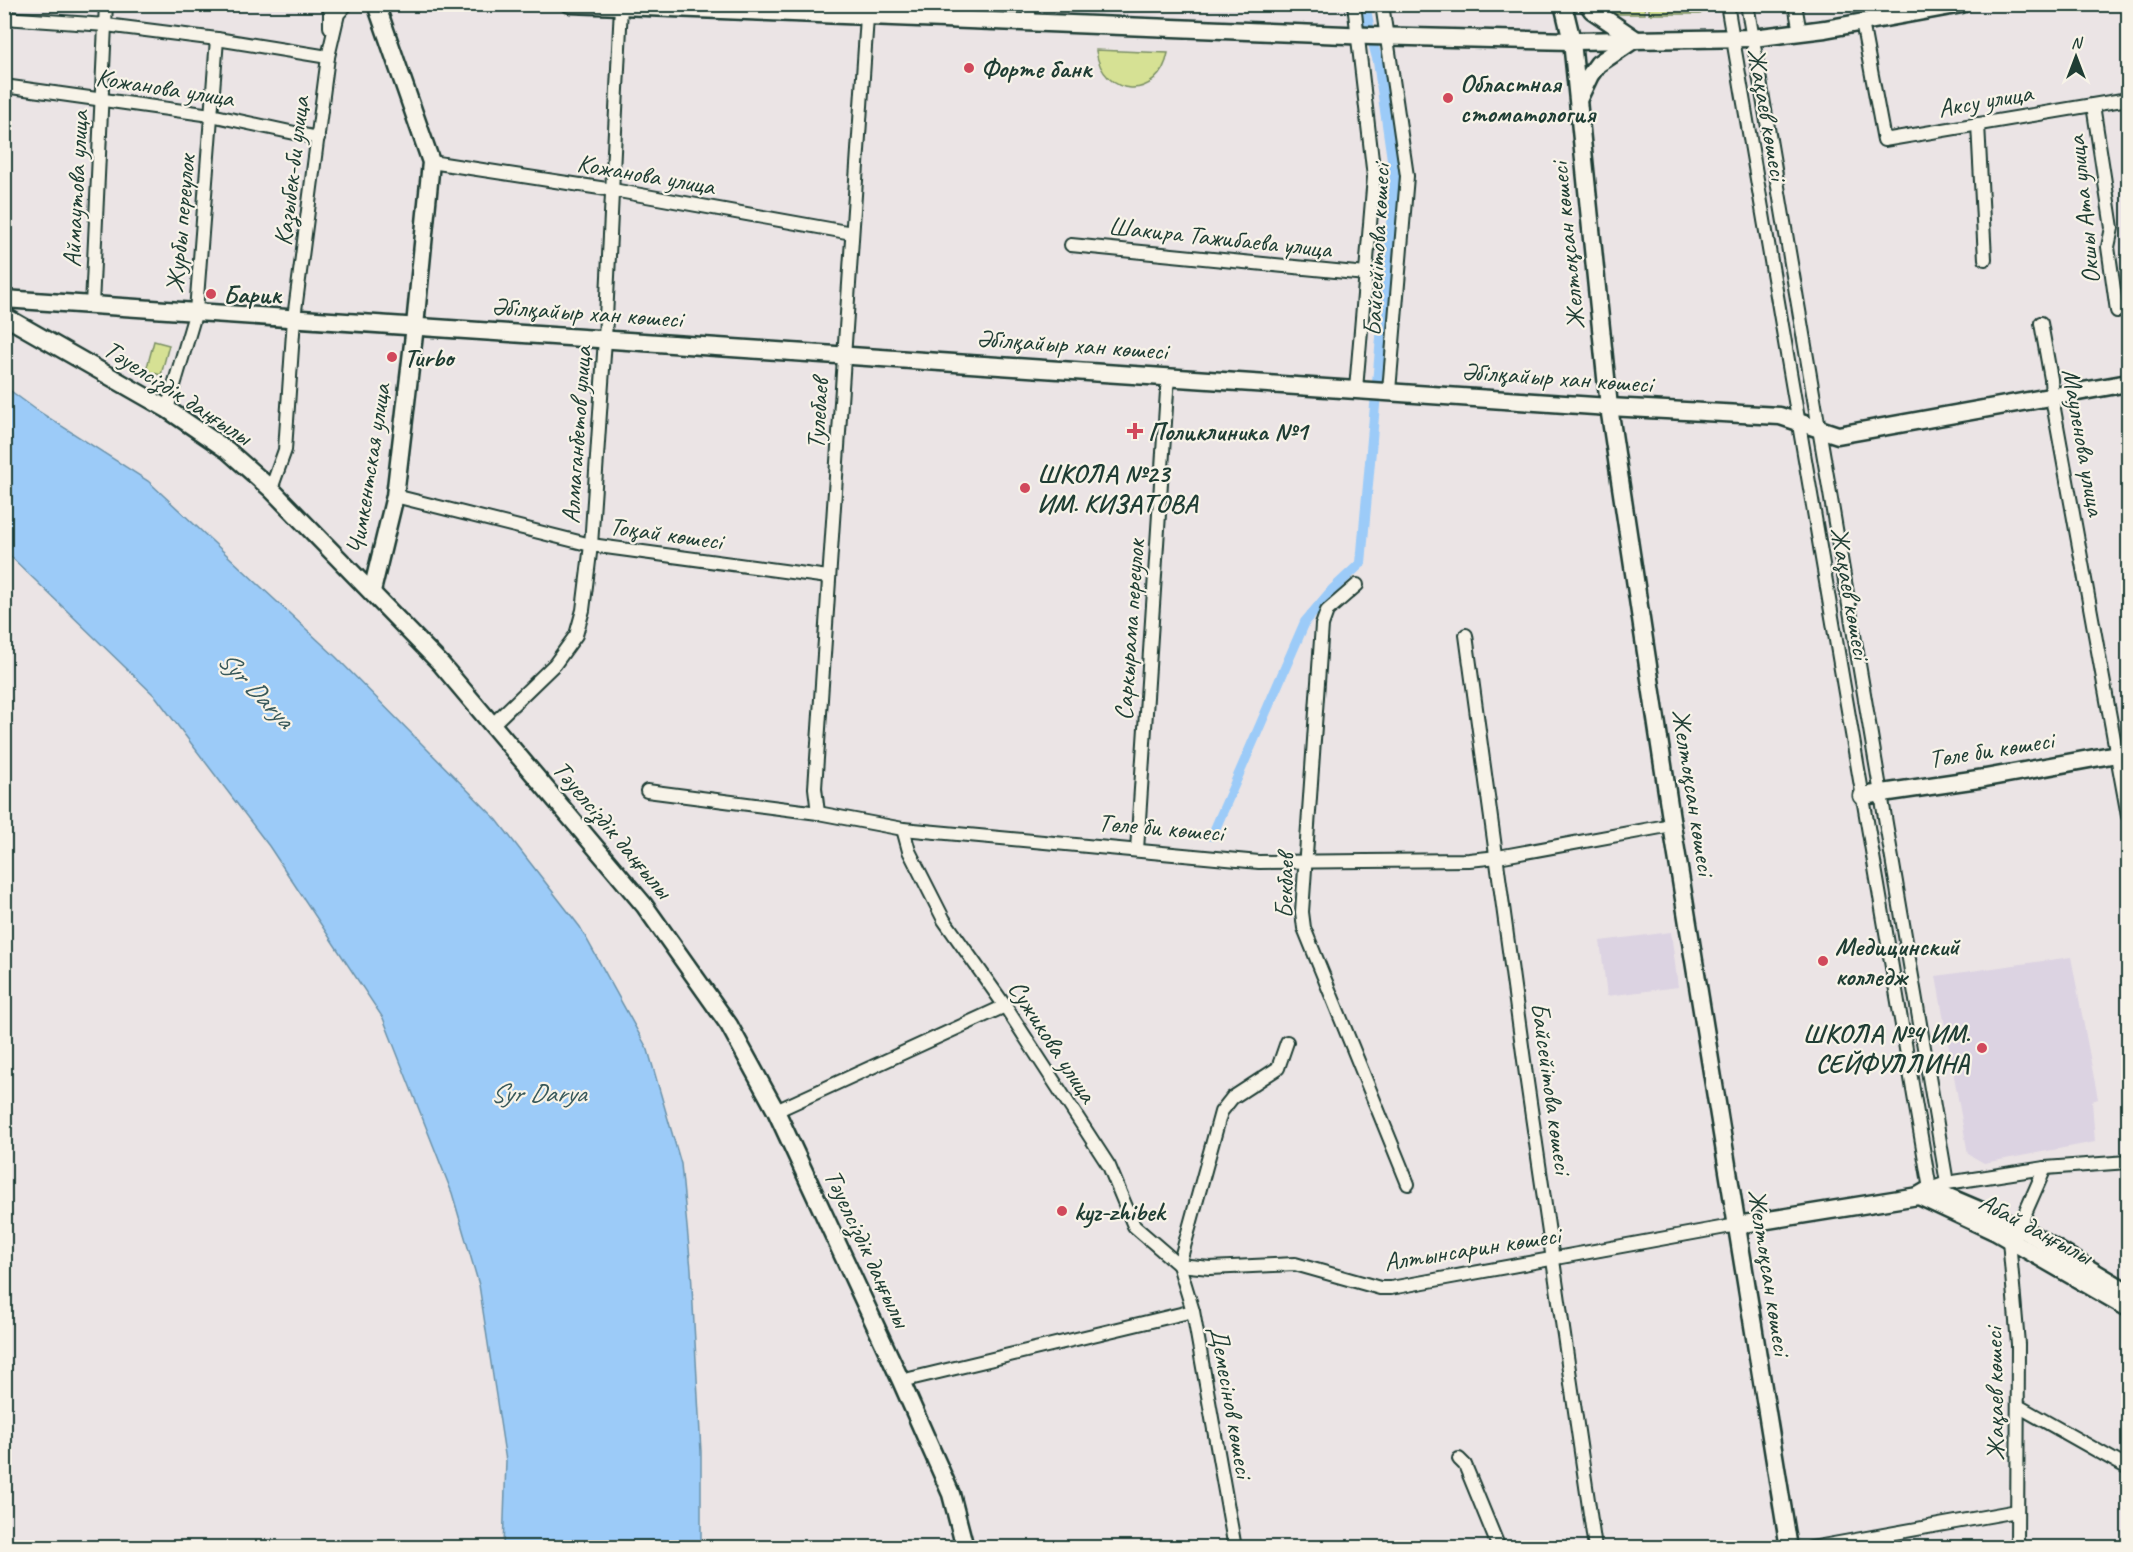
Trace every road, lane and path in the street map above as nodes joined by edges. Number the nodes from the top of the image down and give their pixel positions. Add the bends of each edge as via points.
1 (106, 4) edge
2 (330, 4) edge
3 (347, 4) edge
4 (376, 4) edge
5 (570, 4) edge
6 (1028, 4) edge
7 (1354, 4) edge
8 (1382, 4) edge
9 (1563, 4) edge
10 (1577, 4) edge
11 (1588, 4) edge
12 (1727, 4) edge
13 (1747, 4) edge
14 (1795, 4) edge
15 (1962, 4) edge
16 (621, 6) junction
17 (867, 17) junction
18 (4, 18) edge
19 (1862, 22) junction
20 (1030, 23) junction
21 (106, 25) junction
22 (1800, 33) junction
23 (1358, 34) junction
24 (1388, 36) junction
25 (1753, 38) junction
26 (218, 39) junction
27 (1635, 39) junction
28 (1733, 40) junction
29 (1572, 41) junction
30 (331, 44) junction
31 (328, 57) junction
32 (4, 86) edge
33 (2128, 99) edge
34 (102, 100) junction
35 (1578, 100) junction
36 (2093, 105) junction
37 (211, 115) junction
38 (1978, 124) junction
39 (318, 138) junction
40 (431, 162) junction
41 (613, 190) junction
42 (852, 233) junction
43 (1071, 245) dead end
44 (1985, 259) dead end
45 (1366, 274) junction
46 (5, 299) edge
47 (92, 305) junction
48 (195, 311) junction
49 (2117, 311) dead end
50 (4, 316) edge
51 (294, 318) junction
52 (2041, 323) dead end
53 (415, 326) junction
54 (604, 339) junction
55 (844, 355) junction
56 (1168, 376) junction
57 (2128, 383) edge
58 (1356, 389) junction
59 (1389, 391) junction
60 (2052, 398) junction
61 (1609, 407) junction
62 (167, 409) junction
63 (1798, 422) junction
64 (1820, 429) junction
65 (271, 489) junction
66 (395, 496) junction
67 (591, 545) junction
68 (828, 577) junction
69 (1357, 585) dead end
70 (372, 591) junction
71 (1466, 635) dead end
72 (493, 724) junction
73 (2123, 753) edge
74 (647, 791) dead end
75 (1881, 794) junction
76 (1862, 796) junction
77 (818, 813) junction
78 (2128, 816) edge
79 (1672, 825) junction
80 (903, 829) junction
81 (1137, 850) junction
82 (1498, 858) junction
83 (1306, 860) junction
84 (1005, 1006) junction
85 (1287, 1042) dead end
86 (776, 1111) junction
87 (2128, 1162) edge
88 (2045, 1168) junction
89 (1947, 1183) junction
90 (1408, 1184) dead end
91 (1924, 1192) junction
92 (1737, 1225) junction
93 (2014, 1234) junction
94 (1553, 1258) junction
95 (1179, 1266) junction
96 (2128, 1292) edge
97 (2128, 1308) edge
98 (1193, 1311) junction
99 (901, 1381) junction
100 (2018, 1406) junction
101 (1459, 1459) dead end
102 (2128, 1467) edge
103 (2018, 1511) junction
104 (965, 1548) edge
105 (1235, 1548) edge
106 (1499, 1548) edge
107 (1595, 1548) edge
108 (1789, 1548) edge
109 (1811, 1548) edge
110 (2017, 1548) edge

1 - 21 street, Аймаутова улица
2 - 30 street
3 - 30 street, Казыбек-би улица via 338,14
4 - 40 street, Чимкентская улица
5 - 16 street
6 - 20 street
7 - 23 street, Байсейітова көшесі
8 - 24 street, Байсейітова көшесі
9 - 29 street, Желтоқсан көшесі
10 - 29 street, Желтоқсан көшесі
11 - 27 street
12 - 28 street, Жақаев көшесі
13 - 25 street, Жақаев көшесі
14 - 22 street
15 - 19 street
16 - 17 street
16 - 41 street, Алмаганбетов улица
17 - 20 street
17 - 42 street, Тулебаев
18 - 21 street
19 - 22 street
19 - 38 street, Аксу улица via 1884,140
20 - 23 street
21 - 26 street
21 - 34 street, Аймаутова улица
22 - 25 street
23 - 24 street
23 - 45 street, Байсейітова көшесі via 1374,177
24 - 29 street
24 - 59 street, Байсейітова көшесі via 1407,176
25 - 28 street
25 - 64 street, Жақаев көшесі
26 - 31 street
26 - 37 street, Журбы переулок
27 - 28 street
27 - 29 street
27 - 35 street via 1598,64
28 - 63 street, Жақаев көшесі
29 - 35 street, Желтоқсан көшесі
30 - 31 street, Казыбек-би улица
31 - 39 street, Казыбек-би улица
32 - 34 street, Кожанова улица
33 - 36 street, Аксу улица
34 - 37 street, Кожанова улица
34 - 47 street, Аймаутова улица
35 - 61 street, Желтоқсан көшесі
36 - 38 street, Аксу улица
36 - 49 street, Окшы Ата улица via 2112,228 2108,247
37 - 39 street, Кожанова улица
37 - 48 street, Журбы переулок
38 - 44 street
39 - 51 street, Казыбек-би улица
40 - 41 street, Кожанова улица
40 - 53 street, Чимкентская улица
41 - 42 street, Кожанова улица
41 - 54 street, Алмаганбетов улица
42 - 55 street, Тулебаев
43 - 45 street, Шакира Тажибаева улица
45 - 58 street, Байсейітова көшесі
46 - 47 street, Әбілқайыр хан көшесі
47 - 48 street, Әбілқайыр хан көшесі
48 - 51 street, Әбілқайыр хан көшесі
48 - 62 street, Журбы переулок
50 - 62 street, Тәуелсіздік даңғылы
51 - 53 street, Әбілқайыр хан көшесі
51 - 65 street, Казыбек-би улица via 285,450
52 - 60 street, Мауленова улица
53 - 54 street, Әбілқайыр хан көшесі
53 - 66 street, Чимкентская улица
54 - 55 street, Әбілқайыр хан көшесі
54 - 67 street, Алмаганбетов улица
55 - 56 street, Әбілқайыр хан көшесі
55 - 68 street, Тулебаев
56 - 58 street, Әбілқайыр хан көшесі
56 - 81 street, Саркырама переулок
57 - 60 street, Әбілқайыр хан көшесі
58 - 59 street, Әбілқайыр хан көшесі
59 - 61 street, Әбілқайыр хан көшесі
60 - 64 street, Әбілқайыр хан көшесі via 1838,435
60 - 73 street, Мауленова улица
61 - 63 street, Әбілқайыр хан көшесі via 1780,416
61 - 79 street, Желтоқсан көшесі
62 - 65 street, Тәуелсіздік даңғылы via 227,450
63 - 64 street, Әбілқайыр хан көшесі
63 - 76 street, Жақаев көшесі
64 - 75 street, Жақаев көшесі
65 - 70 street, Тәуелсіздік даңғылы
66 - 67 street, Тоқай көшесі
66 - 70 street, Чимкентская улица
67 - 68 street, Тоқай көшесі
67 - 72 street, Алмаганбетов улица via 576,635 555,664
68 - 77 street, Тулебаев via 816,788
69 - 83 street, Бекбаев via 1327,610 1322,625
70 - 72 street, Тәуелсіздік даңғылы
71 - 82 street, Байсейітова көшесі
72 - 86 street, Тәуелсіздік даңғылы via 644,904 729,1024
73 - 75 street, Төле би көшесі
73 - 78 street, Мауленова улица
74 - 77 street, Төле би көшесі
75 - 76 street, Төле би көшесі
75 - 89 street, Жақаев көшесі
76 - 91 street, Жақаев көшесі
77 - 80 street, Төле би көшесі
79 - 82 street, Төле би көшесі
79 - 92 street, Желтоқсан көшесі
80 - 81 street, Төле би көшесі
80 - 84 street, Сужикова улица via 909,850 944,920
81 - 83 street, Төле би көшесі via 1259,862
82 - 83 street, Төле би көшесі
82 - 94 street, Байсейітова көшесі
83 - 90 street, Бекбаев via 1304,928
84 - 86 street
84 - 95 street, Сужикова улица via 1108,1166 1134,1226
85 - 95 street via 1278,1068 1232,1098 1221,1112
86 - 99 street, Тәуелсіздік даңғылы
87 - 88 street
88 - 89 street
88 - 93 street
89 - 91 street
91 - 92 street
91 - 93 street, Абай даңғылы
92 - 94 street, Алтынсарин көшесі
92 - 108 street, Желтоқсан көшесі
93 - 96 street, Абай даңғылы
93 - 97 street, Абай даңғылы
93 - 100 street, Жақаев көшесі
94 - 95 street, Алтынсарин көшесі via 1380,1288 1295,1264
94 - 107 street, Байсейітова көшесі
95 - 98 street, Демесінов көшесі
98 - 99 street
98 - 105 street, Демесінов көшесі
99 - 104 street, Тәуелсіздік даңғылы via 951,1494
100 - 102 street
100 - 103 street, Жақаев көшесі
101 - 106 street via 1465,1465
103 - 109 street
103 - 110 street, Жақаев көшесі

